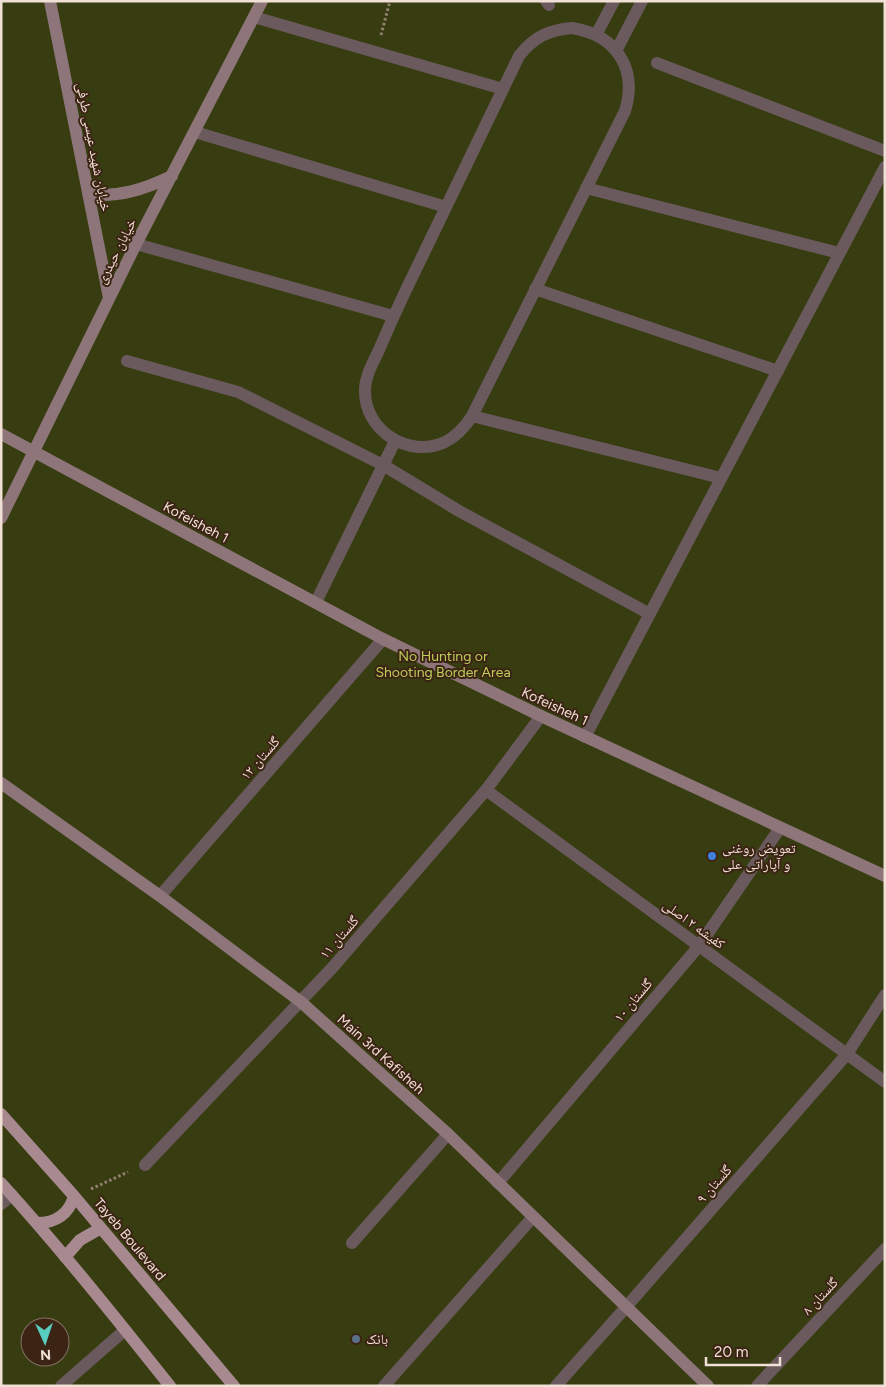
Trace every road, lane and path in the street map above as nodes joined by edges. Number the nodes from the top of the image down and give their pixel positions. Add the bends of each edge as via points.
1 (50, 1) edge
2 (262, 1) edge
3 (390, 1) edge
4 (614, 1) edge
5 (642, 1) edge
6 (254, 17) junction
7 (596, 35) junction
8 (616, 51) junction
9 (376, 52) junction
10 (657, 63) dead end
11 (503, 89) junction
12 (195, 132) junction
13 (885, 151) edge
14 (885, 167) edge
15 (172, 176) junction
16 (586, 188) junction
17 (88, 194) junction
18 (446, 208) junction
19 (136, 244) junction
20 (839, 254) junction
21 (535, 289) junction
22 (109, 298) junction
23 (393, 316) junction
24 (127, 361) dead end
25 (778, 371) junction
26 (472, 416) junction
27 (1, 434) edge
28 (395, 441) junction
29 (33, 453) junction
30 (383, 465) junction
31 (721, 478) junction
32 (1, 518) edge
33 (316, 602) junction
34 (650, 614) junction
35 (383, 639) junction
36 (540, 716) junction
37 (585, 737) junction
38 (1, 783) edge
39 (486, 790) junction
40 (780, 828) junction
41 (885, 876) edge
42 (160, 896) junction
43 (699, 946) junction
44 (885, 994) edge
45 (301, 1002) junction
46 (847, 1054) junction
47 (885, 1082) edge
48 (1, 1114) edge
49 (448, 1134) junction
50 (145, 1165) joint
51 (1, 1183) edge
52 (498, 1183) junction
53 (12, 1195) junction
54 (74, 1196) junction
55 (1, 1204) edge
56 (534, 1217) junction
57 (37, 1223) junction
58 (101, 1228) junction
59 (352, 1243) dead end
60 (885, 1249) edge
61 (65, 1257) junction
62 (628, 1306) junction
63 (125, 1330) junction
64 (61, 1386) edge
65 (170, 1386) edge
66 (234, 1386) edge
67 (384, 1386) edge
68 (556, 1386) edge
69 (708, 1386) edge
70 (757, 1386) edge

1 - 17 street, خیابان شهید عیسی طرفی
2 - 6 street, خیابان حیدری
3 - 9 path
4 - 7 street
5 - 8 street
6 - 9 street
6 - 12 street, خیابان حیدری
7 - 8 street
7 - 11 street via 578,29 560,29 536,38 519,56
8 - 16 street via 627,73 628,99
9 - 11 street
10 - 13 street
11 - 18 street
12 - 15 street, خیابان حیدری
12 - 18 street
14 - 20 street
15 - 17 street via 131,192
15 - 19 street, خیابان حیدری
16 - 20 street
16 - 21 street
17 - 22 street, خیابان شهید عیسی طرفی
18 - 23 street
19 - 22 street, خیابان حیدری
19 - 23 street
20 - 25 street
21 - 25 street
21 - 26 street
22 - 29 street, خیابان حیدری
23 - 28 street via 365,389 370,414 385,434
24 - 30 street via 238,392
25 - 31 street
26 - 28 street via 465,427 445,442 419,447
26 - 31 street
27 - 29 street, Kofeisheh 1
28 - 30 street
29 - 32 street, خیابان حیدری
29 - 33 street, Kofeisheh 1
30 - 33 street
30 - 34 street via 459,511
31 - 34 street
33 - 35 street, Kofeisheh 1
34 - 37 street
35 - 36 street, Kofeisheh 1
35 - 42 street, گلستان ۱۲
36 - 37 street, Kofeisheh 1
36 - 39 street, گلستان ۱۱
37 - 40 street, Kofeisheh 1
38 - 42 street, Main 3rd Kafisheh
39 - 43 street, کفیشه ۲ اصلی
39 - 45 street, گلستان ۱۱
40 - 41 street, Kofeisheh 1
40 - 43 street, گلستان ۱۰
42 - 45 street, Main 3rd Kafisheh
43 - 46 street, کفیشه ۲ اصلی
43 - 52 street, گلستان ۱۰
44 - 46 street, گلستان ۹
45 - 49 street, Main 3rd Kafisheh
45 - 50 street, گلستان ۱۱
46 - 47 street, کفیشه ۲ اصلی
46 - 62 street, گلستان ۹
48 - 54 main road, Tayeb Boulevard
49 - 52 street, Main 3rd Kafisheh
49 - 59 street
50 - 54 path
51 - 53 main road
52 - 56 street, Main 3rd Kafisheh
53 - 55 street
53 - 57 main road
54 - 57 main road via 62,1216 55,1221
54 - 58 main road, Tayeb Boulevard
56 - 62 street, Main 3rd Kafisheh
56 - 67 street
57 - 61 main road
58 - 61 main road via 80,1240
58 - 66 main road, Tayeb Boulevard
60 - 70 street, گلستان ۸
61 - 63 main road
62 - 68 street, گلستان ۹
62 - 69 street, Main 3rd Kafisheh
63 - 64 street
63 - 65 main road

